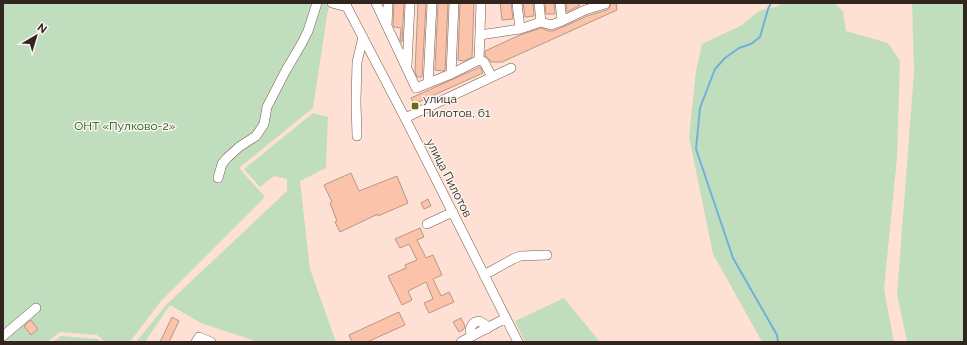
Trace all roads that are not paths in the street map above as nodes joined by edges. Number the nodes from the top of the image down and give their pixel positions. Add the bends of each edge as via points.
1 (317, 3) edge
2 (332, 3) edge
3 (376, 3) edge
4 (388, 3) edge
5 (410, 3) edge
6 (432, 3) edge
7 (454, 3) edge
8 (481, 3) edge
9 (517, 3) edge
10 (539, 3) edge
11 (560, 3) edge
12 (605, 3) edge
13 (347, 5) edge
14 (584, 6) edge
15 (562, 21) junction
16 (541, 22) junction
17 (387, 27) junction
18 (520, 29) junction
19 (480, 35) junction
20 (363, 37) junction
21 (480, 60) junction
22 (406, 67) junction
23 (511, 68) dead end
24 (451, 74) junction
25 (492, 77) junction
26 (428, 82) junction
27 (405, 118) junction
28 (357, 136) dead end
29 (218, 178) dead end
30 (452, 212) junction
31 (427, 224) dead end
32 (547, 255) dead end
33 (484, 275) junction
34 (36, 308) dead end
35 (506, 318) junction
36 (3, 336) edge
37 (196, 342) edge
38 (211, 342) edge
39 (461, 342) edge
40 (518, 342) edge

1 - 29 street via 308,31 267,106 264,124 256,136 224,161
2 - 13 street
3 - 17 street
4 - 17 street
5 - 22 street
6 - 26 street
7 - 24 street
8 - 19 street
9 - 18 street
10 - 16 street
11 - 15 street
12 - 14 street
13 - 20 street, улица Пилотов
14 - 15 street
15 - 16 street via 551,24
16 - 18 street
17 - 22 street
18 - 19 street
19 - 21 street
20 - 27 street, улица Пилотов
20 - 28 street via 357,62
21 - 24 street
21 - 25 street via 484,62
22 - 26 street via 416,88
23 - 25 street
24 - 26 street
25 - 27 street
27 - 30 street, улица Пилотов
30 - 31 street
30 - 33 street, улица Пилотов
32 - 33 street via 520,256
33 - 35 street, улица Пилотов
34 - 36 street
35 - 39 street
35 - 40 street, улица Пилотов
37 - 38 street via 199,337

